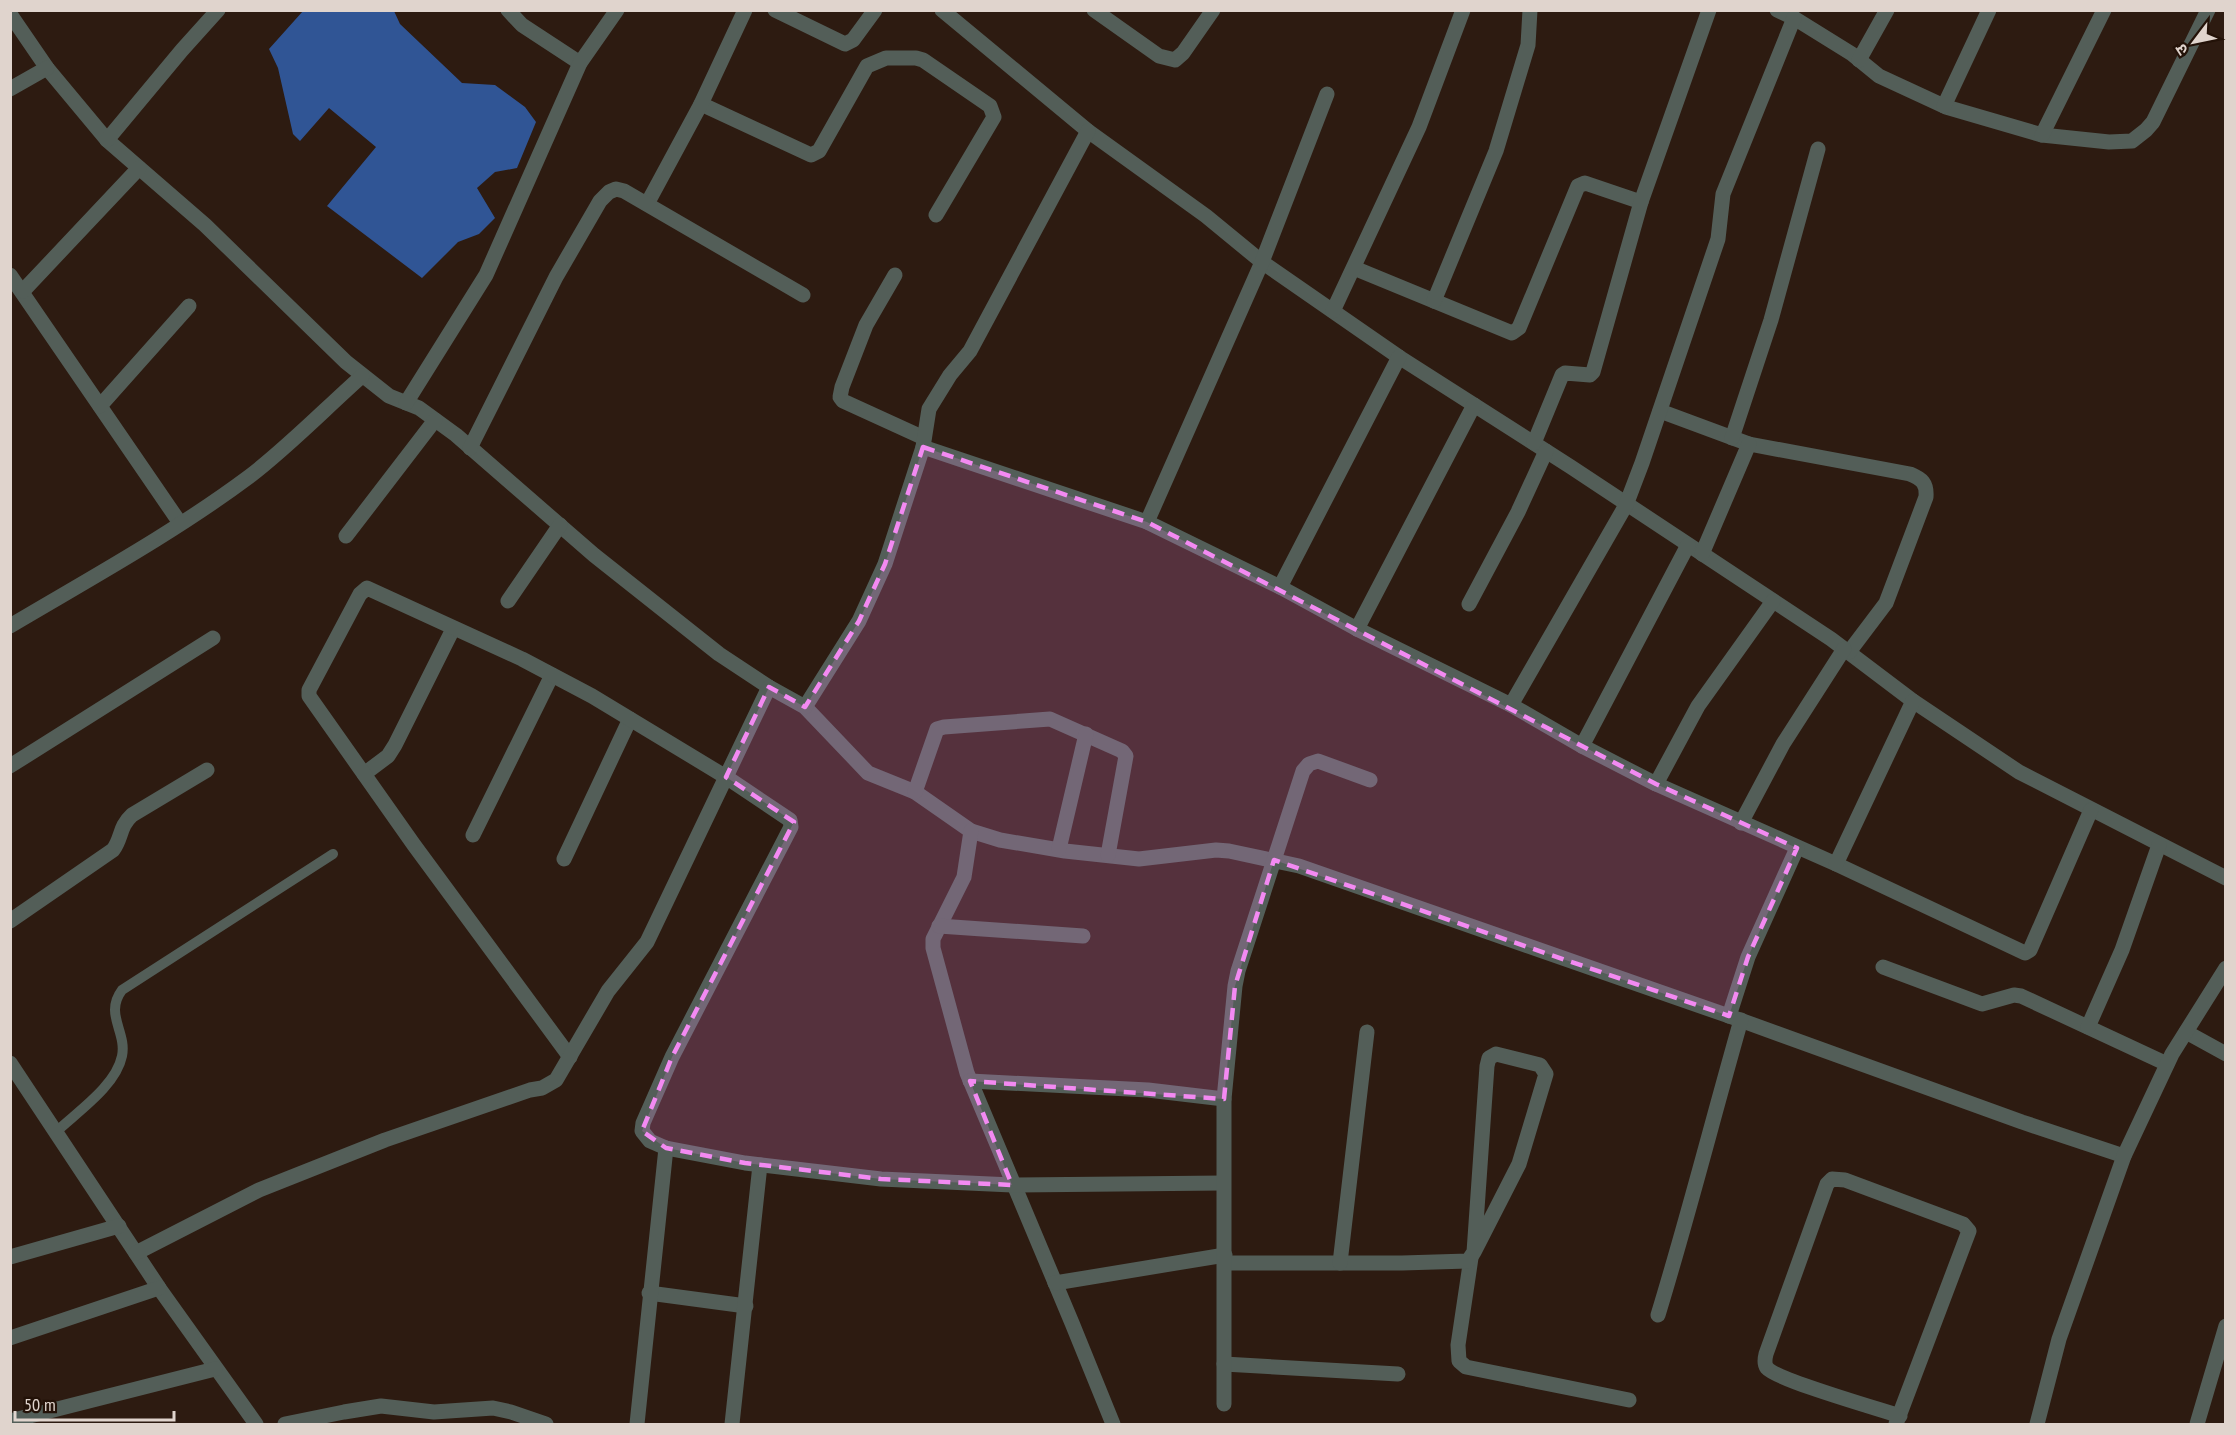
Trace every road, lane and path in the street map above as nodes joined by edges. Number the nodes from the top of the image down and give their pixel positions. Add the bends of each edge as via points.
1 (218, 10) edge
2 (508, 10) edge
3 (617, 10) edge
4 (745, 10) edge
5 (775, 10) edge
6 (875, 10) edge
7 (942, 10) edge
8 (1094, 10) edge
9 (1213, 10) edge
10 (1463, 10) edge
11 (1530, 10) edge
12 (1709, 10) edge
13 (1778, 10) edge
14 (1887, 10) edge
15 (1989, 10) edge
16 (2104, 10) edge
17 (2208, 10) edge
18 (10, 14) edge
19 (1794, 18) junction
20 (1859, 60) junction
21 (580, 63) junction
22 (47, 68) junction
23 (10, 89) edge
24 (1327, 94) dead end
25 (701, 104) junction
26 (1944, 106) junction
27 (1088, 131) junction
28 (2042, 135) junction
29 (107, 140) junction
30 (1818, 149) dead end
31 (140, 168) junction
32 (1641, 202) junction
33 (646, 204) junction
34 (936, 215) dead end
35 (1262, 262) junction
36 (1354, 268) junction
37 (10, 274) edge
38 (895, 275) dead end
39 (23, 291) junction
40 (803, 295) dead end
41 (1434, 301) junction
42 (189, 306) dead end
43 (1333, 311) junction
44 (1399, 357) junction
45 (362, 376) junction
46 (406, 403) junction
47 (1474, 405) junction
48 (100, 406) junction
49 (1660, 411) junction
50 (435, 420) junction
51 (1732, 438) junction
52 (923, 442) junction
53 (1749, 444) junction
54 (1540, 447) junction
55 (470, 448) junction
56 (1626, 504) junction
57 (1147, 522) junction
58 (180, 524) junction
59 (560, 525) junction
60 (346, 537) dead end
61 (1688, 545) junction
62 (1702, 554) junction
63 (1280, 587) junction
64 (508, 601) dead end
65 (1773, 601) junction
66 (1469, 604) dead end
67 (10, 626) edge
68 (453, 629) junction
69 (1357, 629) junction
70 (213, 638) dead end
71 (1846, 650) junction
72 (552, 675) junction
73 (769, 687) junction
74 (1912, 701) junction
75 (1511, 705) junction
76 (805, 707) junction
77 (630, 719) junction
78 (1086, 734) junction
79 (1582, 746) junction
80 (10, 766) edge
81 (207, 770) dead end
82 (364, 774) junction
83 (726, 777) junction
84 (1370, 780) dead end
85 (1656, 784) junction
86 (915, 792) junction
87 (2091, 810) junction
88 (1741, 823) junction
89 (971, 831) junction
90 (473, 836) dead end
91 (2159, 845) junction
92 (1797, 848) junction
93 (1059, 849) junction
94 (333, 854) dead end
95 (1108, 855) junction
96 (564, 859) dead end
97 (1274, 860) junction
98 (1836, 864) junction
99 (2226, 878) edge
100 (10, 921) edge
101 (939, 926) junction
102 (1083, 936) dead end
103 (1883, 967) dead end
104 (2226, 968) edge
105 (2210, 996) junction
106 (2226, 1000) edge
107 (1735, 1018) junction
108 (2088, 1027) junction
109 (1367, 1032) dead end
110 (2186, 1032) junction
111 (2226, 1054) edge
112 (570, 1057) junction
113 (10, 1063) edge
114 (2167, 1064) junction
115 (970, 1081) junction
116 (1224, 1099) junction
117 (56, 1132) junction
118 (666, 1148) junction
119 (2124, 1156) junction
120 (760, 1165) junction
121 (1223, 1183) junction
122 (1012, 1185) junction
123 (118, 1226) junction
124 (136, 1253) junction
125 (1472, 1255) junction
126 (10, 1257) edge
127 (1225, 1259) junction
128 (1340, 1263) junction
129 (1055, 1282) junction
130 (159, 1288) junction
131 (649, 1293) junction
132 (746, 1306) junction
133 (1658, 1314) dead end
134 (2226, 1326) edge
135 (10, 1338) edge
136 (1224, 1364) junction
137 (215, 1369) junction
138 (1398, 1374) dead end
139 (1629, 1400) dead end
140 (1224, 1404) dead end
141 (1898, 1420) edge
142 (10, 1421) edge
143 (256, 1425) edge
144 (285, 1425) edge
145 (546, 1425) edge
146 (637, 1425) edge
147 (732, 1425) edge
148 (1113, 1425) edge
149 (2037, 1425) edge
150 (2197, 1425) edge

1 - 29 street
2 - 21 street via 522,25
3 - 21 street
4 - 25 street
5 - 6 street via 845,44 853,40
7 - 27 street
8 - 9 street via 1159,56 1175,60
10 - 36 street via 1419,127
11 - 41 street via 1528,45 1496,152
12 - 32 street
13 - 19 street
14 - 20 street
15 - 26 street
16 - 28 street
17 - 28 street via 2165,100 2138,137 2127,142 2109,142
18 - 22 street
19 - 20 street
19 - 49 street via 1723,194 1718,239
20 - 26 street via 1879,76
21 - 46 street via 486,275
22 - 23 street
22 - 29 street
24 - 35 street
25 - 33 street
25 - 34 street via 815,155 867,66 886,58 922,60 994,113
26 - 28 street
27 - 35 street via 1206,216
27 - 52 street via 970,351 939,390 930,409
29 - 31 street
30 - 51 street via 1771,320
31 - 39 street
31 - 45 street
32 - 41 street via 1585,183 1578,186 1516,332
32 - 54 street via 1593,374 1562,375
33 - 40 street
33 - 55 street via 616,189 600,201 556,277
35 - 43 street
35 - 57 street
36 - 41 street
36 - 43 street
37 - 39 street
38 - 52 street via 866,325 840,397
39 - 48 street
42 - 48 street
43 - 44 street
44 - 47 street
44 - 63 street
45 - 46 street
45 - 58 street via 252,474
46 - 50 street
47 - 54 street
47 - 69 street
48 - 58 street
49 - 51 street
49 - 56 street
50 - 55 street
50 - 60 street
51 - 53 street
52 - 57 street
52 - 76 street via 885,564 863,612
53 - 62 street
53 - 71 street via 1910,474 1925,483 1926,497 1886,603
54 - 56 street
54 - 66 street via 1518,512
55 - 59 street
56 - 61 street
56 - 75 street
57 - 63 street
58 - 67 street
59 - 64 street
59 - 73 street via 719,654
61 - 62 street
61 - 79 street
62 - 65 street
63 - 69 street
65 - 71 street
65 - 85 street via 1698,706
68 - 72 street
68 - 82 street via 395,745 388,756
68 - 82 street via 370,588 360,594 309,693
69 - 75 street
70 - 80 street
71 - 74 street
71 - 88 street via 1783,744
72 - 77 street
72 - 90 street
73 - 76 street
73 - 83 street
74 - 87 street via 2019,772
74 - 98 street
75 - 79 street
76 - 86 street via 868,773
77 - 83 street
77 - 96 street
78 - 86 street via 1050,719 939,728 934,732
78 - 93 street
78 - 95 street via 1126,756
79 - 85 street
81 - 100 street via 132,815 124,822 113,850
82 - 112 street
83 - 112 street via 647,942 608,991
83 - 118 street via 790,820 791,827 672,1057 643,1123 645,1136
84 - 97 street via 1318,761 1309,764 1303,771
85 - 88 street
86 - 89 street
87 - 91 street
87 - 98 street via 2027,953
88 - 92 street
89 - 93 street via 1000,840
89 - 101 street via 964,877
91 - 99 street
91 - 108 street via 2122,950
92 - 98 street
92 - 107 street via 1748,957
93 - 95 street
94 - 117 lane via 122,990 114,1007 122,1050 116,1071 109,1083
95 - 97 street via 1139,859 1216,850
97 - 107 street
97 - 116 street via 1235,986
101 - 102 street
101 - 115 street via 933,948
103 - 108 street via 1982,1004 2021,996
104 - 105 street
105 - 106 street
105 - 110 street
107 - 119 street
107 - 133 street via 1688,1217
108 - 114 street
109 - 128 street
110 - 111 street
110 - 114 street
112 - 124 street via 556,1080 542,1088 386,1140 259,1190
113 - 117 street
114 - 119 street
115 - 116 street via 1149,1090
115 - 122 street
116 - 121 street
117 - 123 street
118 - 120 street
118 - 131 street
119 - 149 street via 2060,1340
120 - 122 street via 881,1179
120 - 132 street
121 - 122 street
121 - 127 street
122 - 129 street
123 - 124 street
123 - 126 street
124 - 130 street
125 - 125 street via 1487,1066 1489,1058 1496,1054 1540,1065 1546,1074 1519,1164
125 - 128 street via 1463,1262
125 - 139 street via 1458,1361 1466,1367
127 - 128 street
127 - 129 street
127 - 136 street
129 - 148 street
130 - 135 street
130 - 137 street
131 - 132 street
131 - 146 street
132 - 147 street
134 - 150 street
136 - 138 street
136 - 140 street
137 - 142 street
137 - 143 street
141 - 141 street via 1789,1380 1765,1362 1832,1179 1845,1180 1964,1224 1969,1231
144 - 145 street via 381,1406 434,1412 493,1408

